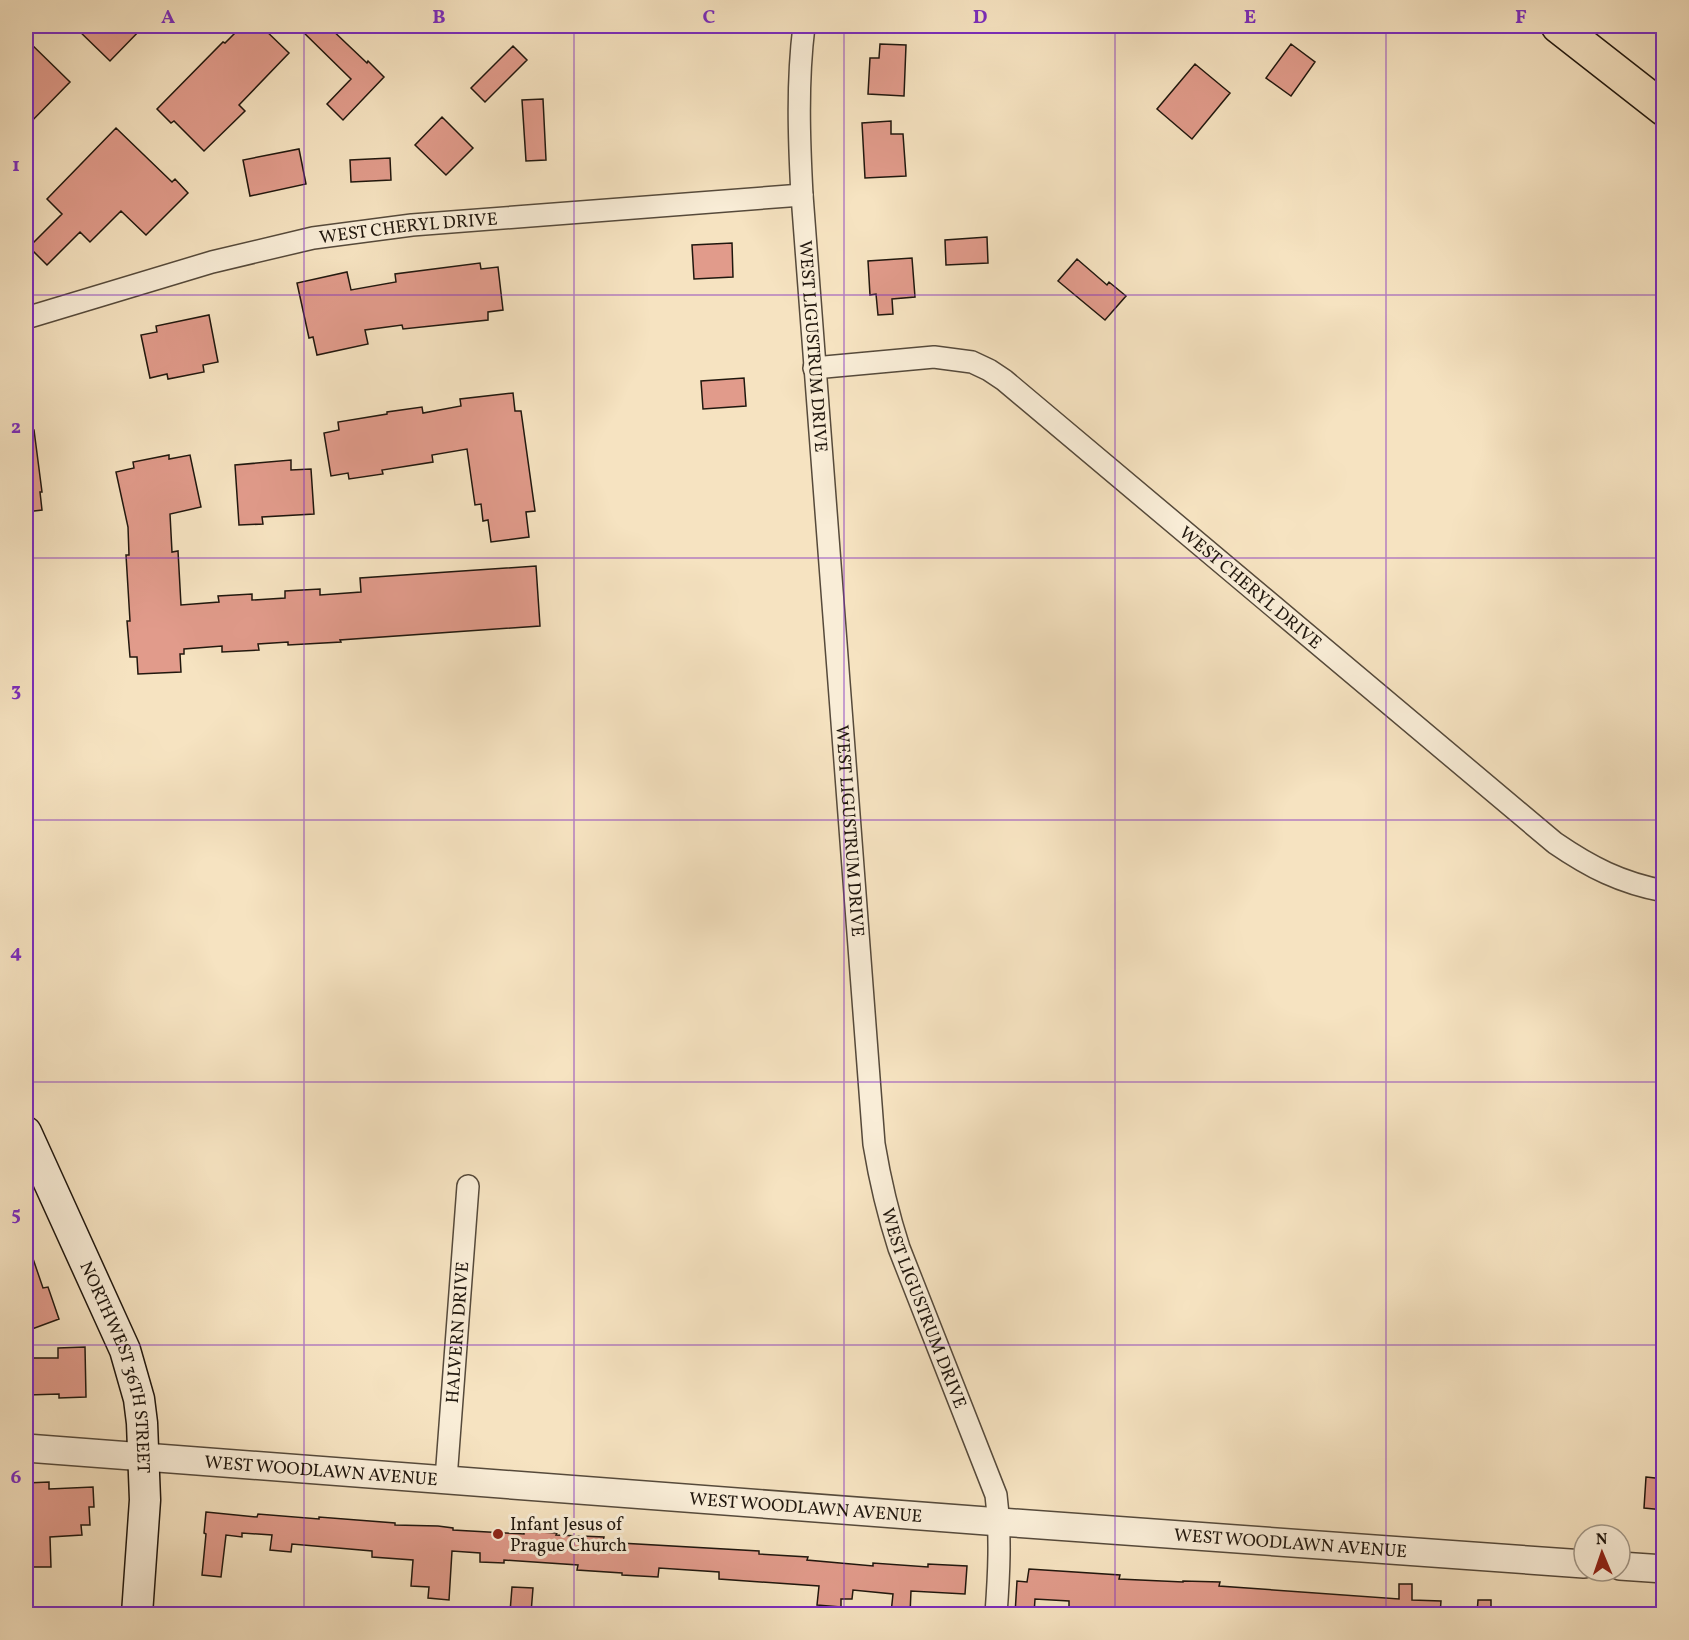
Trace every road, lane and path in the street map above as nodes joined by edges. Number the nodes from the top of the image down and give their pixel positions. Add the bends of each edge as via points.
1 (804, 26) edge
2 (1558, 26) edge
3 (1664, 109) edge
4 (802, 195) junction
5 (26, 318) edge
6 (814, 369) junction
7 (1664, 891) edge
8 (26, 1132) edge
9 (468, 1186) dead end
10 (26, 1448) edge
11 (144, 1457) junction
12 (446, 1479) junction
13 (999, 1522) junction
14 (1572, 1563) edge
15 (1632, 1567) edge
16 (1664, 1569) edge
17 (136, 1614) edge
18 (996, 1614) edge

1 - 4 street, WEST LIGUSTRUM DRIVE via 798,118
2 - 3 main road
4 - 5 street, WEST CHERYL DRIVE via 412,225 313,238 212,262
4 - 6 street, WEST LIGUSTRUM DRIVE
6 - 7 street, WEST CHERYL DRIVE via 934,357 972,362 989,370 1555,843 1613,876
6 - 13 street, WEST LIGUSTRUM DRIVE via 879,1173 899,1248 996,1495
8 - 11 main road, NORTHWEST 36TH STREET via 127,1354 139,1400
9 - 12 street, HALVERN DRIVE
10 - 11 street, WEST WOODLAWN AVENUE
11 - 12 street, WEST WOODLAWN AVENUE
11 - 17 main road, NORTHWEST 36TH STREET via 145,1500
12 - 13 street, WEST WOODLAWN AVENUE
13 - 14 street, WEST WOODLAWN AVENUE
13 - 18 street, WEST LIGUSTRUM DRIVE
15 - 16 street

